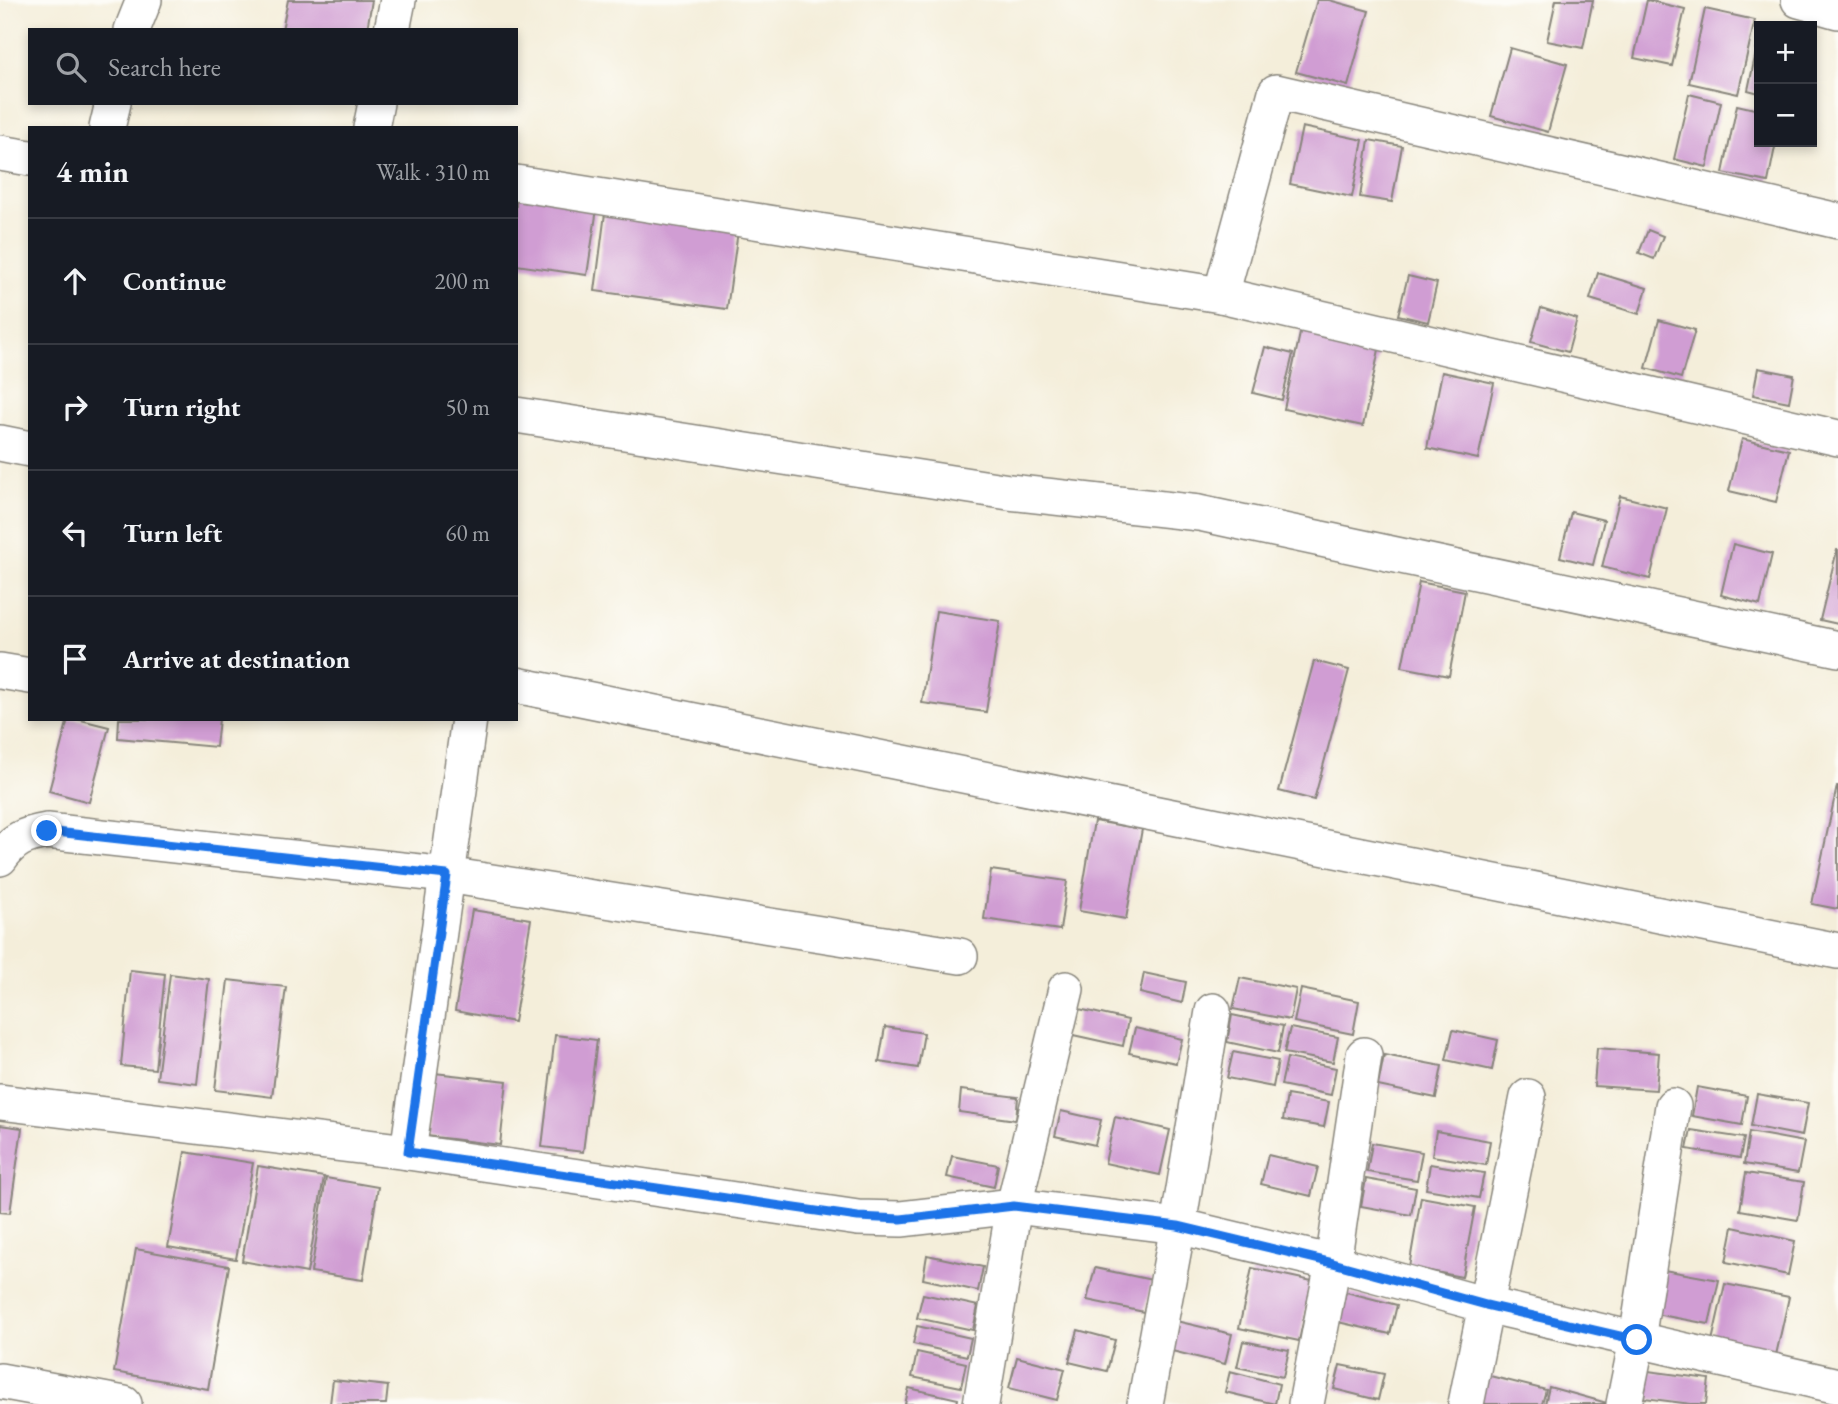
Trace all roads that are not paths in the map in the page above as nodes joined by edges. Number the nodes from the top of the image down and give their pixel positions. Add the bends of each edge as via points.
1 (144, 0) edge
2 (398, 0) edge
3 (1799, 0) edge
4 (1838, 11) edge
5 (133, 28) edge
6 (391, 28) edge
7 (113, 105) edge
8 (376, 105) edge
9 (107, 126) edge
10 (371, 126) edge
11 (0, 153) edge
12 (28, 158) edge
13 (518, 183) edge
14 (1838, 221) edge
15 (1221, 295) junction
16 (518, 415) edge
17 (1838, 438) edge
18 (0, 443) edge
19 (28, 449) edge
20 (1838, 649) edge
21 (0, 671) edge
22 (28, 676) edge
23 (518, 685) edge
24 (469, 721) edge
25 (0, 858) edge
26 (447, 875) junction
27 (1838, 951) edge
28 (960, 956) dead end
29 (1066, 989) dead end
30 (1213, 1011) dead end
31 (1364, 1055) dead end
32 (1528, 1097) dead end
33 (0, 1102) edge
34 (1673, 1106) dead end
35 (408, 1152) junction
36 (1014, 1206) junction
37 (1178, 1226) junction
38 (1333, 1263) junction
39 (1486, 1305) junction
40 (1637, 1340) junction
41 (0, 1381) edge
42 (1832, 1387) edge
43 (124, 1404) edge
44 (981, 1404) edge
45 (1145, 1404) edge
46 (1306, 1404) edge
47 (1466, 1404) edge
48 (1624, 1404) edge

1 - 5 street
2 - 6 street
3 - 4 street
7 - 9 street
8 - 10 street
11 - 12 street
13 - 15 street
14 - 15 street via 1276,92
15 - 17 street
16 - 20 street via 1009,492 1199,513
18 - 19 street
21 - 22 street
23 - 27 street
24 - 26 street
25 - 26 street via 27,835 47,831
26 - 28 street
26 - 35 street
29 - 36 street
30 - 37 street
31 - 38 street
32 - 39 street
33 - 35 street
34 - 40 street
35 - 36 street via 858,1217 901,1219
36 - 37 street
36 - 44 street
37 - 38 street
37 - 45 street
38 - 39 street
38 - 46 street
39 - 40 street
39 - 47 street
40 - 42 street
40 - 48 street
41 - 43 street

